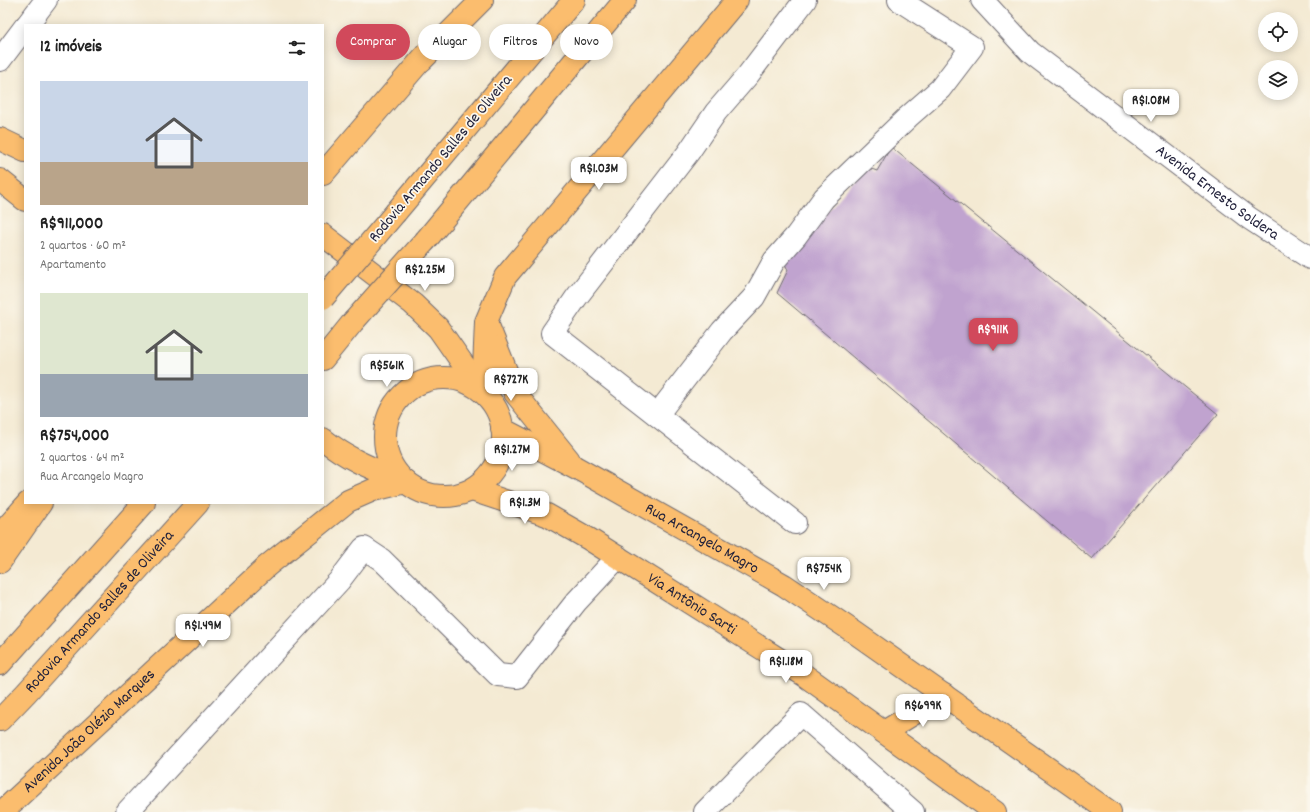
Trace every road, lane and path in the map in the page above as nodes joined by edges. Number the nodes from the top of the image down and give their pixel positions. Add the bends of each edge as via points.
1 (46, 0) edge
2 (470, 0) edge
3 (482, 0) edge
4 (574, 0) edge
5 (625, 0) edge
6 (737, 0) edge
7 (805, 0) edge
8 (899, 0) edge
9 (982, 0) edge
10 (28, 24) edge
11 (451, 24) edge
12 (458, 24) edge
13 (24, 29) edge
14 (0, 60) edge
15 (422, 60) edge
16 (0, 139) edge
17 (24, 151) edge
18 (324, 173) edge
19 (0, 180) edge
20 (24, 199) edge
21 (324, 236) edge
22 (1310, 258) edge
23 (324, 298) edge
24 (486, 322) junction
25 (324, 358) edge
26 (483, 392) junction
27 (657, 415) junction
28 (502, 429) junction
29 (324, 440) edge
30 (575, 467) junction
31 (406, 482) junction
32 (472, 490) junction
33 (27, 504) edge
34 (40, 504) edge
35 (143, 504) edge
36 (197, 504) edge
37 (795, 523) dead end
38 (0, 535) edge
39 (618, 557) junction
40 (0, 562) edge
41 (0, 664) edge
42 (944, 695) junction
43 (0, 720) edge
44 (884, 732) junction
45 (11, 808) edge
46 (127, 812) edge
47 (705, 812) edge
48 (914, 812) edge
49 (995, 812) edge
50 (1110, 812) edge

1 - 10 street
2 - 11 main road
3 - 12 main road
4 - 23 main road, Rodovia Armando Salles de Oliveira, bridge
5 - 25 main road, bridge via 426,240
6 - 24 main road via 505,277
7 - 27 street via 716,112 688,153 552,332
8 - 27 street via 972,47 940,89 824,198 774,261 754,297 722,331
9 - 22 street, Avenida Ernesto Soldera via 1030,52 1249,218
13 - 14 street
15 - 18 main road
16 - 17 main road
19 - 20 main road
21 - 26 main road via 413,304 438,328
24 - 26 main road
24 - 30 main road via 515,393
26 - 28 main road via 494,406
26 - 31 main road via 467,383 449,378 431,380 414,387 400,399 390,415 386,432 387,451 394,468
27 - 37 street
28 - 30 main road, Rua Arcangelo Magro
28 - 32 main road via 501,454 495,468
29 - 31 main road via 360,464
30 - 42 main road, Rua Arcangelo Magro via 784,585
31 - 32 main road via 421,492 438,496 456,496
31 - 45 main road, Avenida João Olézio Marques via 373,490 348,502 267,566
32 - 39 main road, Via Antônio Sarti via 548,515
33 - 38 main road
34 - 40 main road
35 - 41 main road
36 - 43 main road, Rodovia Armando Salles de Oliveira
39 - 44 main road, Via Antônio Sarti via 804,675
39 - 46 street via 576,602 518,677 498,675 382,560 364,548 339,581
42 - 44 main road
42 - 50 main road, Rua Arcangelo Magro
44 - 49 main road, Via Antônio Sarti
47 - 48 street via 801,714

